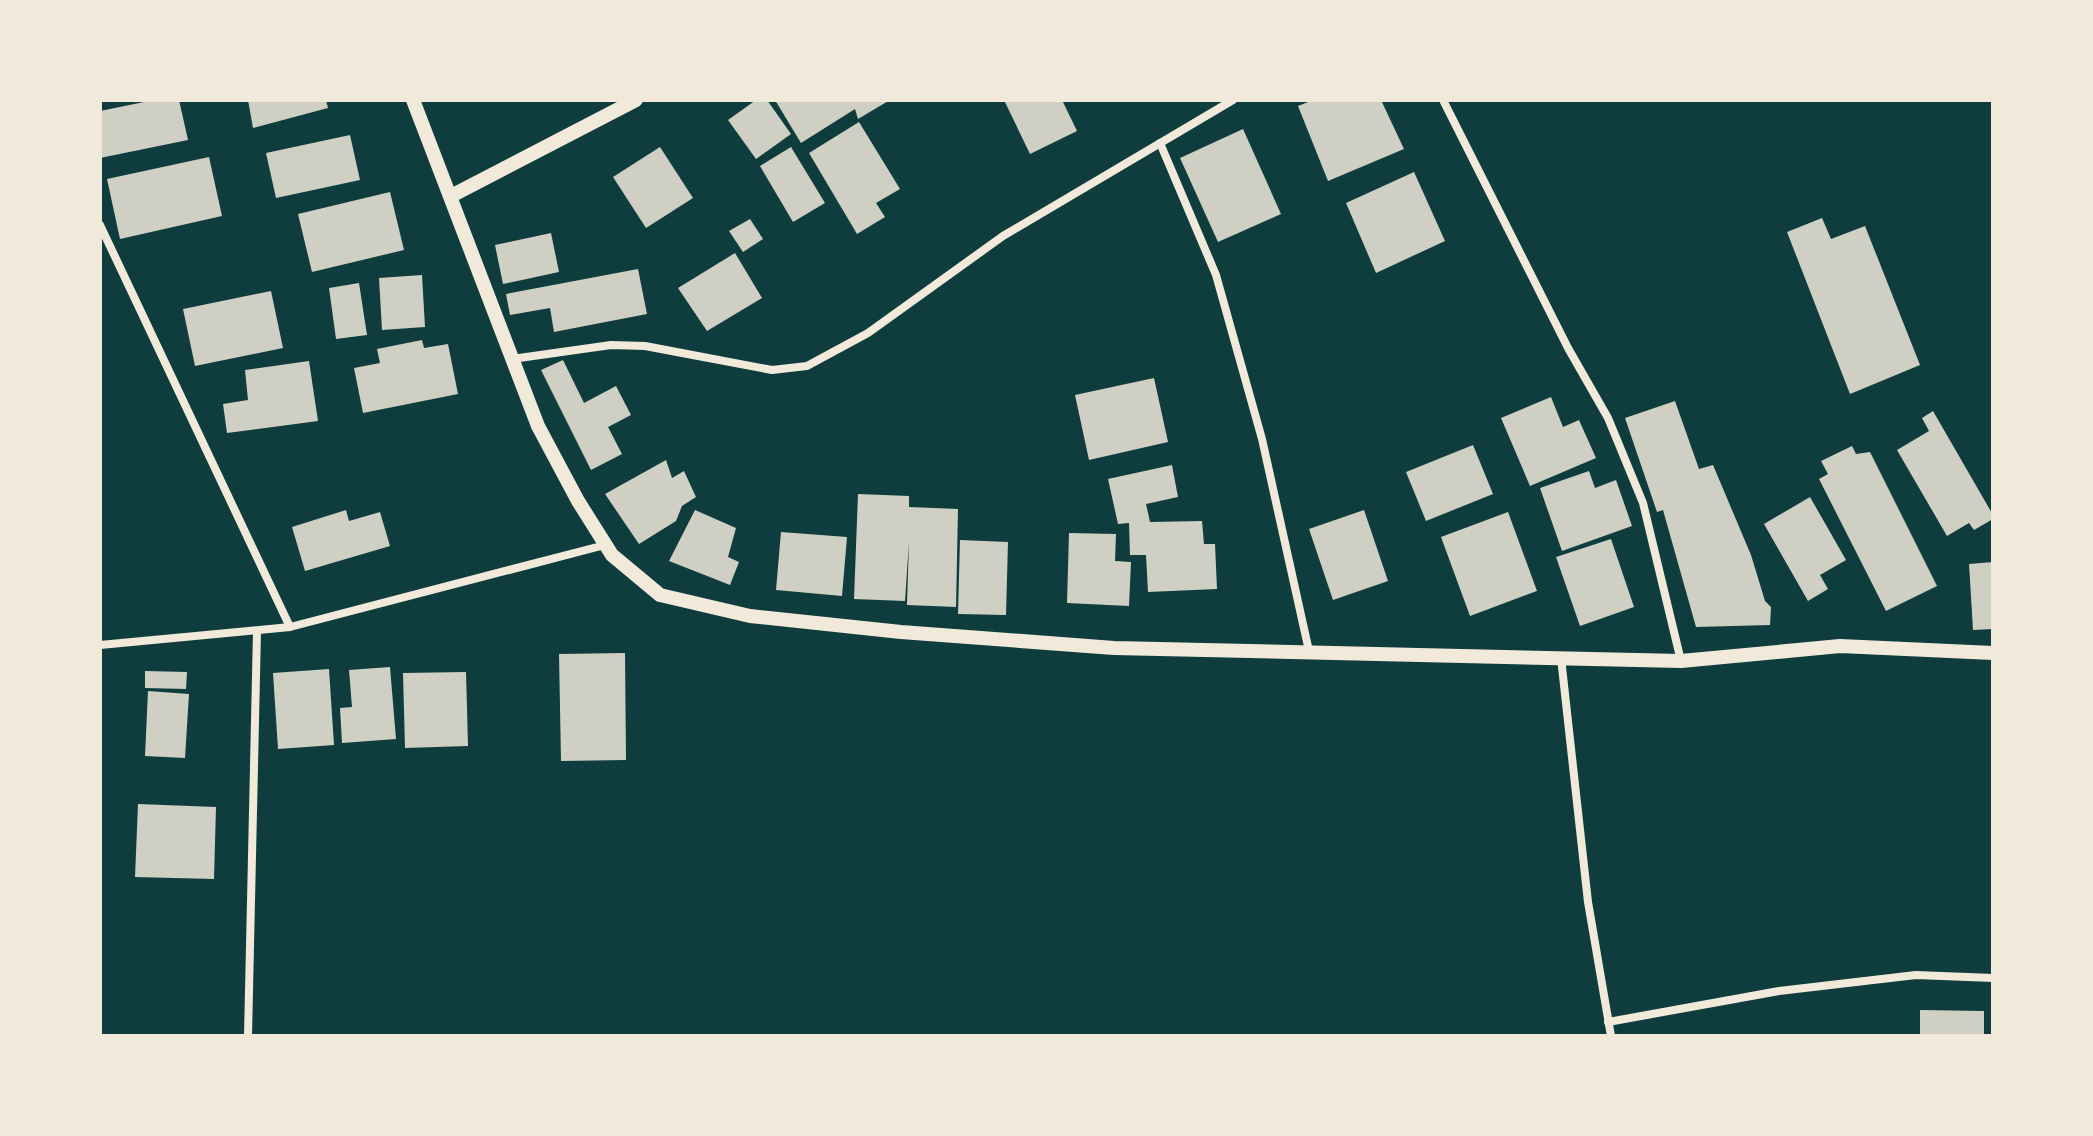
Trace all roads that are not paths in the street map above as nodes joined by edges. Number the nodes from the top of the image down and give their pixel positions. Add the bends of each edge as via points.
1 (413, 100) edge
2 (636, 100) edge
3 (1443, 100) edge
4 (1230, 101) edge
5 (621, 104) edge
6 (1160, 143) junction
7 (451, 196) junction
8 (100, 225) edge
9 (512, 359) junction
10 (605, 545) junction
11 (290, 627) junction
12 (257, 631) junction
13 (100, 645) edge
14 (1309, 651) junction
15 (1993, 653) edge
16 (1561, 658) junction
17 (1681, 661) junction
18 (1993, 978) edge
19 (1608, 1022) junction
20 (248, 1036) edge
21 (1611, 1036) edge

1 - 7 street
2 - 5 street
3 - 17 street via 1608,418 1643,503
4 - 6 street
5 - 7 street
6 - 9 street via 1003,236 868,333 807,366 772,370 645,346 611,345
6 - 14 street via 1216,275 1262,439
7 - 9 street
8 - 11 street
9 - 10 street via 538,426
10 - 11 street
10 - 14 street via 660,595 750,616 1114,648
11 - 12 street
12 - 13 street
12 - 20 street
14 - 16 street
15 - 17 street via 1840,646
16 - 17 street
16 - 19 street via 1588,902
18 - 19 street via 1916,975 1779,991
19 - 21 street

